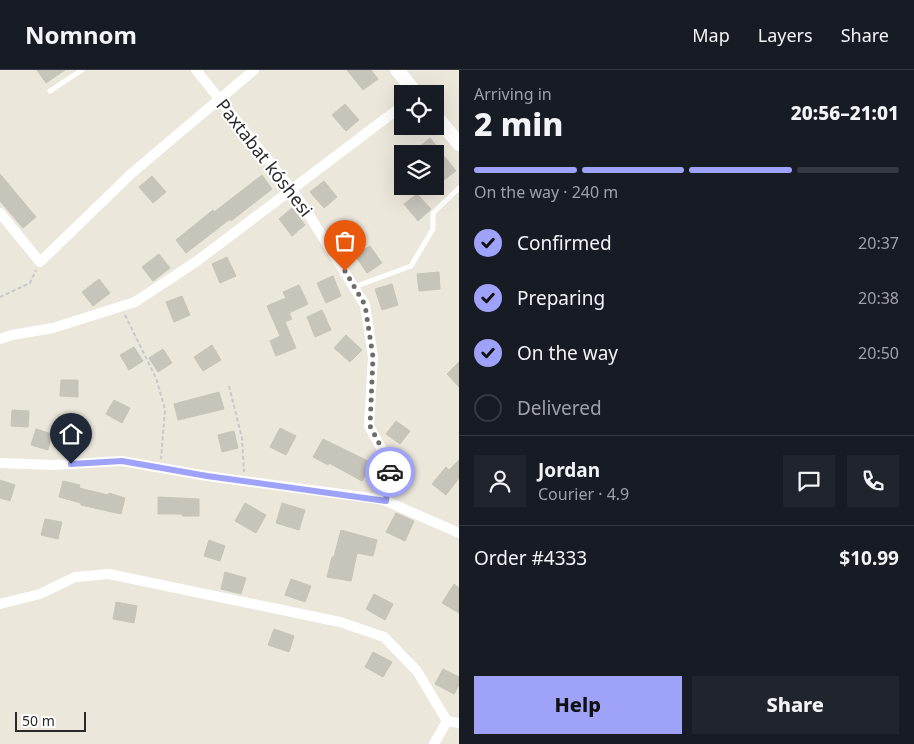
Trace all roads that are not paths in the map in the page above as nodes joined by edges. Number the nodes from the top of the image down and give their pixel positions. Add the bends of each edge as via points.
1 (82, 70) edge
2 (196, 70) edge
3 (254, 70) edge
4 (397, 70) edge
5 (410, 85) edge
6 (50, 91) dead end
7 (220, 100) junction
8 (394, 112) edge
9 (444, 126) edge
10 (459, 144) edge
11 (459, 188) edge
12 (292, 190) junction
13 (0, 213) edge
14 (354, 287) junction
15 (0, 339) edge
16 (0, 463) edge
17 (386, 501) junction
18 (459, 533) edge
19 (0, 604) edge
20 (447, 721) junction
21 (459, 723) edge
22 (434, 744) edge

1 - 6 lane
2 - 7 street, Paxtabat kóshesi
3 - 7 street
4 - 5 street
7 - 12 street, Paxtabat kóshesi
7 - 13 street via 132,173 40,262
8 - 12 street
9 - 10 street
11 - 14 lane via 433,213 433,229 412,266
12 - 14 street, Paxtabat kóshesi
12 - 15 street via 197,261 135,302 53,328
14 - 17 street, Paxtabat kóshesi via 365,305 373,357 370,426 391,466
16 - 17 street via 54,465 122,461
17 - 18 street
19 - 20 street via 40,594 75,577 109,574 340,622 384,637 417,671
20 - 21 street
20 - 22 street

